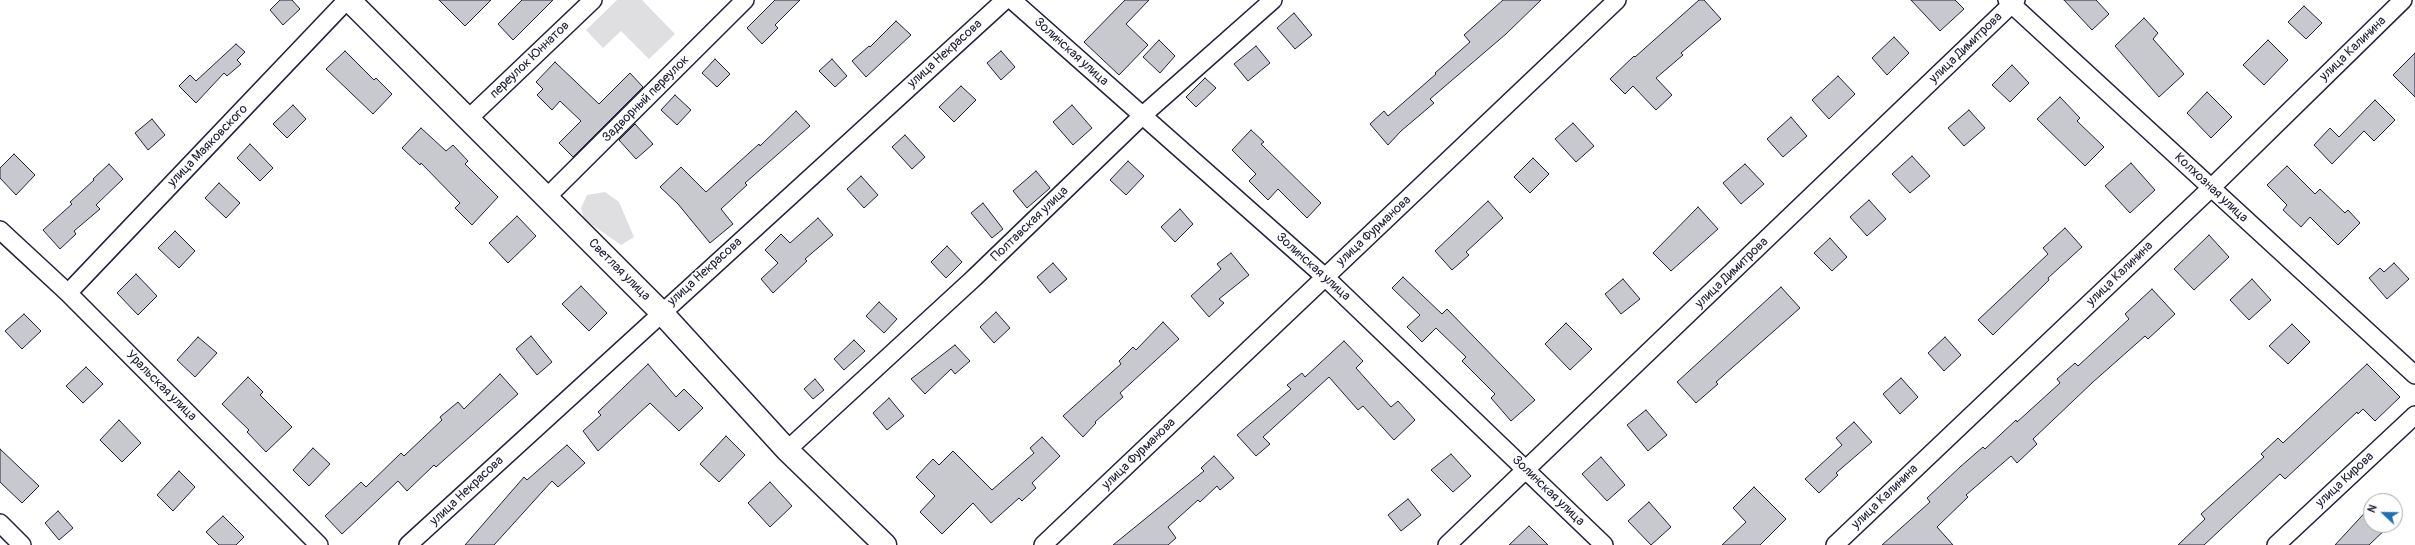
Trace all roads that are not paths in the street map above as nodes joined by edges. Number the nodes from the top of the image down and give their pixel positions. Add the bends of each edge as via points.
1 (348, 0) edge
2 (593, 0) edge
3 (745, 0) edge
4 (1005, 0) edge
5 (1012, 0) edge
6 (1273, 0) edge
7 (1618, 0) edge
8 (2403, 0) edge
9 (2012, 1) edge
10 (1143, 115) junction
11 (468, 119) junction
12 (2211, 188) junction
13 (546, 198) junction
14 (0, 230) edge
15 (1325, 277) junction
16 (68, 293) junction
17 (660, 312) junction
18 (2415, 375) edge
19 (2415, 415) edge
20 (788, 450) junction
21 (1527, 471) junction
22 (0, 523) edge
23 (22, 545) edge
24 (319, 545) edge
25 (408, 545) edge
26 (885, 545) edge
27 (1043, 545) edge
28 (1447, 545) edge
29 (1604, 545) edge
30 (1835, 545) edge
31 (2276, 545) edge

1 - 11 main road, Светлая улица
1 - 16 street, улица Маяковского
2 - 11 street, переулок Юннатов
3 - 13 street, Задворный переулок
4 - 17 street, улица Некрасова
5 - 10 street, Золинская улица
6 - 10 street, Полтавская улица
7 - 15 street, улица Фурманова
8 - 12 street, улица Калинина
9 - 12 street, Колхозная улица
9 - 21 street, улица Димитрова
10 - 15 street, Золинская улица
10 - 20 street, Полтавская улица via 974,278
11 - 13 main road, Светлая улица
12 - 18 street, Колхозная улица
12 - 30 street, улица Калинина
13 - 17 main road, Светлая улица
14 - 16 street, Уральская улица
15 - 21 street, Золинская улица
15 - 27 street, улица Фурманова
16 - 24 street, Уральская улица
17 - 20 main road, Светлая улица
17 - 25 street, улица Некрасова
19 - 31 street, улица Кирова
20 - 26 main road, Светлая улица
21 - 28 street, улица Димитрова
21 - 29 street, Золинская улица
22 - 23 street

